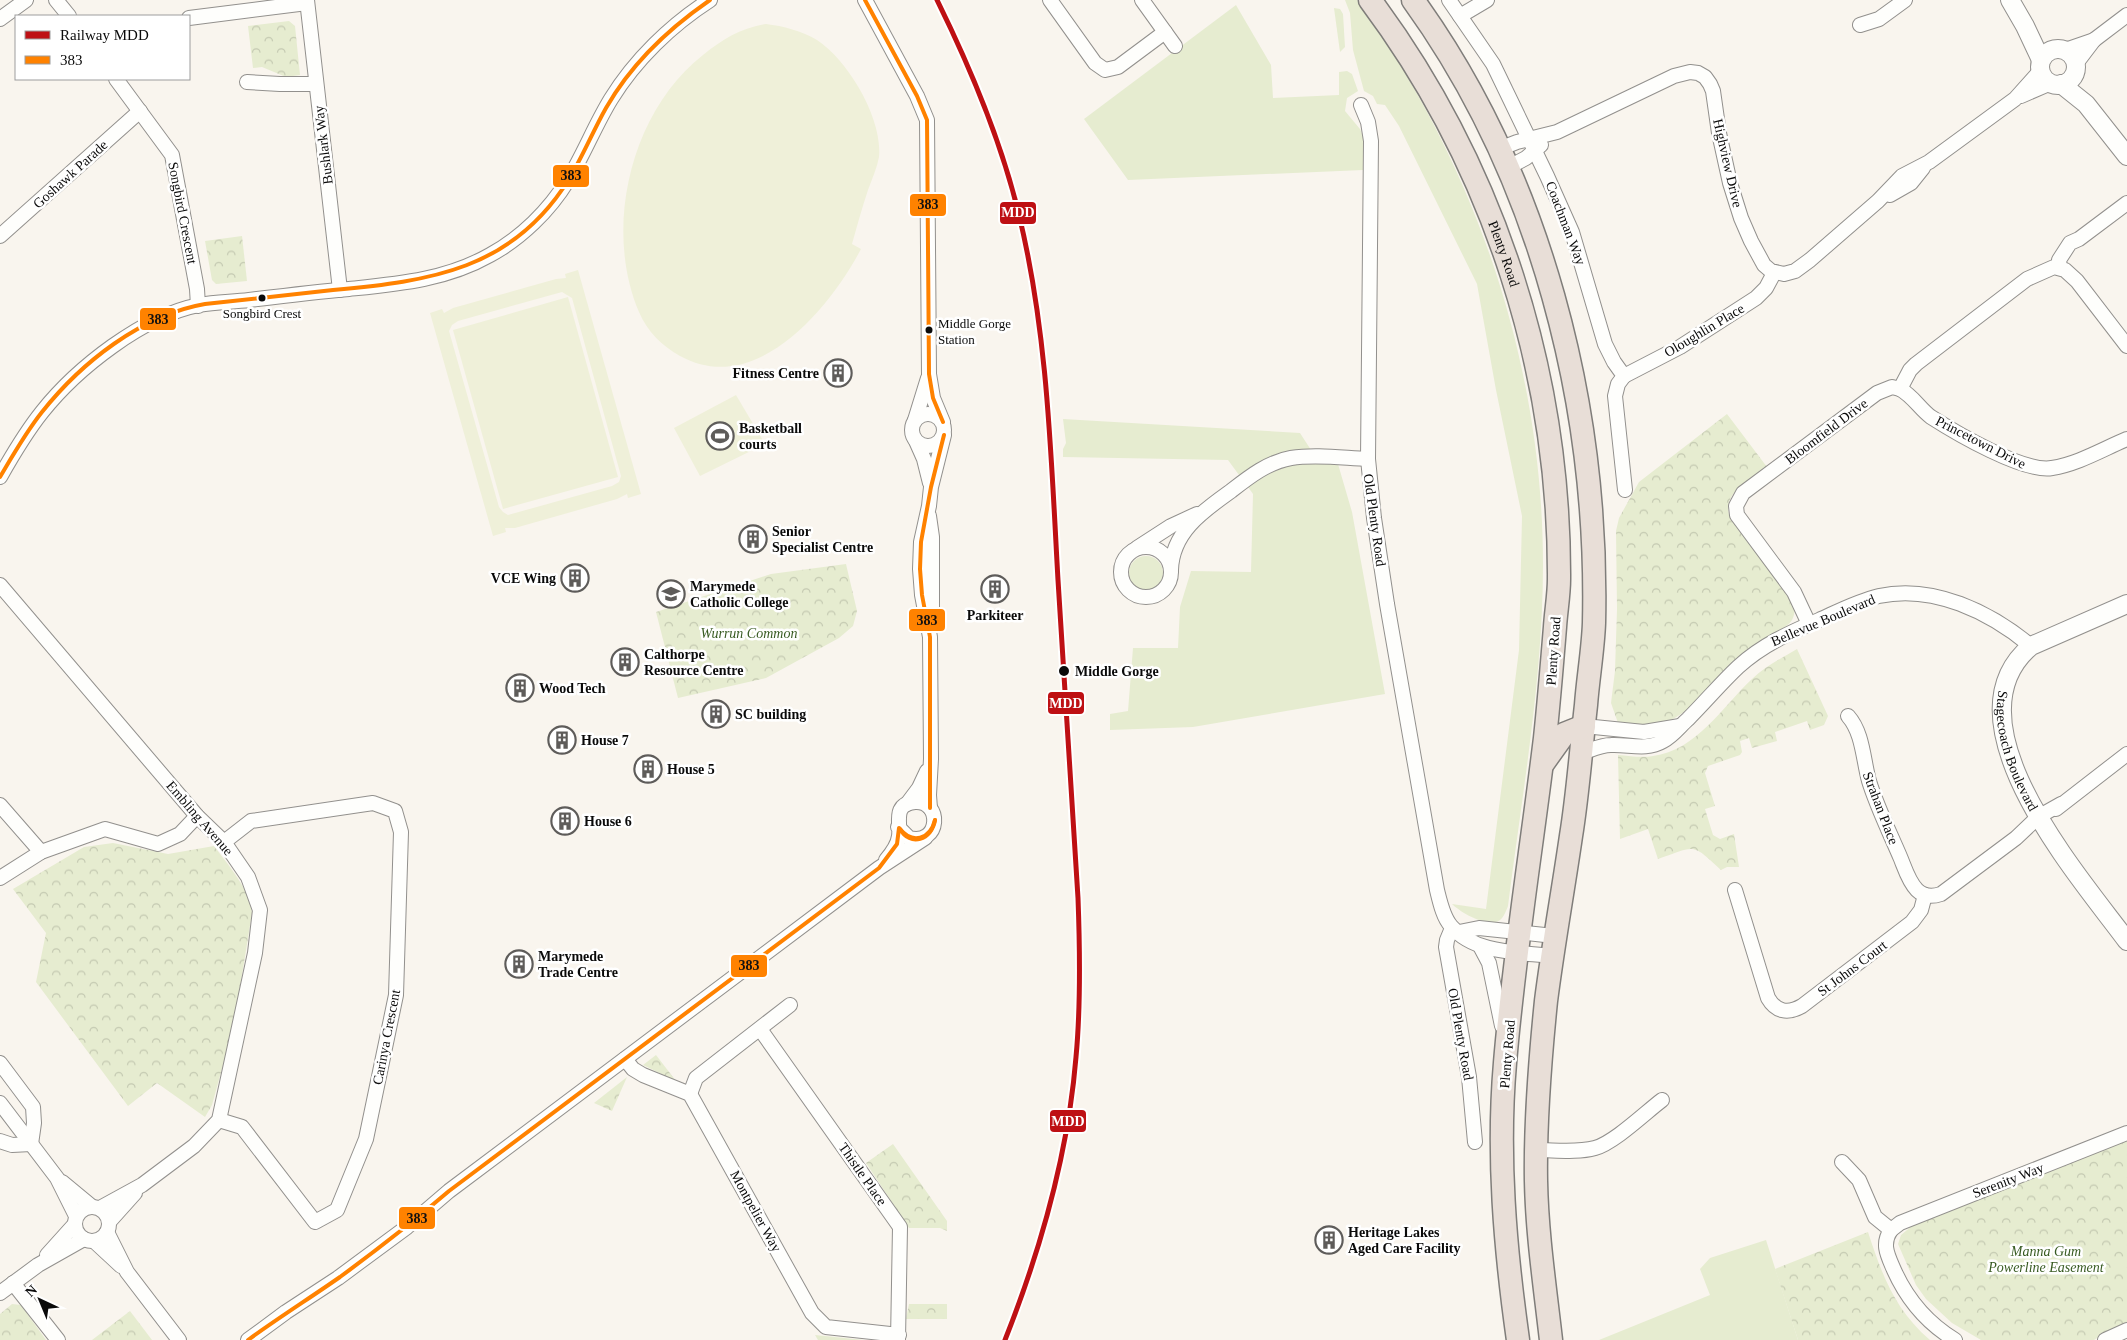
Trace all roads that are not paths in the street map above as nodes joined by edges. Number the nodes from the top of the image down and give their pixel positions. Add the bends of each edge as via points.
1 (26, 0) edge
2 (56, 0) edge
3 (710, 0) edge
4 (864, 0) edge
5 (1050, 0) edge
6 (1142, 0) edge
7 (1370, 0) edge
8 (1414, 0) edge
9 (1449, 0) edge
10 (1488, 0) edge
11 (1906, 0) edge
12 (2010, 0) edge
13 (307, 2) edge
14 (68, 15) edge
15 (2127, 15) edge
16 (1460, 16) junction
17 (190, 18) edge
18 (0, 19) edge
19 (1860, 25) dead end
20 (1165, 32) junction
21 (2094, 40) junction
22 (1175, 46) dead end
23 (2052, 66) junction
24 (2075, 69) junction
25 (117, 80) edge
26 (247, 82) dead end
27 (316, 84) junction
28 (2086, 104) junction
29 (1361, 105) dead end
30 (140, 111) junction
31 (1532, 145) junction
32 (2127, 156) edge
33 (1503, 159) junction
34 (2127, 203) edge
35 (0, 236) edge
36 (2062, 264) junction
37 (1774, 273) junction
38 (340, 290) junction
39 (198, 306) junction
40 (2127, 346) edge
41 (929, 374) junction
42 (1624, 376) junction
43 (1900, 389) junction
44 (915, 420) junction
45 (943, 429) junction
46 (2127, 439) edge
47 (916, 441) junction
48 (1368, 459) junction
49 (0, 477) edge
50 (931, 487) junction
51 (1626, 490) dead end
52 (929, 511) junction
53 (1202, 512) junction
54 (1134, 550) junction
55 (1171, 570) junction
56 (0, 585) edge
57 (2127, 604) edge
58 (1809, 624) junction
59 (930, 637) junction
60 (2026, 650) junction
61 (1848, 716) dead end
62 (1584, 726) junction
63 (1681, 726) junction
64 (1582, 753) junction
65 (2127, 754) edge
66 (931, 759) junction
67 (1541, 768) junction
68 (907, 804) junction
69 (0, 805) edge
70 (930, 808) junction
71 (197, 816) junction
72 (2040, 820) junction
73 (898, 827) junction
74 (925, 838) junction
75 (224, 842) junction
76 (41, 852) junction
77 (879, 868) junction
78 (0, 878) edge
79 (1735, 890) dead end
80 (1924, 895) junction
81 (1455, 930) junction
82 (2127, 941) edge
83 (1519, 943) junction
84 (1480, 946) junction
85 (1553, 946) junction
86 (790, 1005) dead end
87 (760, 1029) junction
88 (1507, 1048) junction
89 (625, 1059) junction
90 (0, 1063) edge
91 (690, 1094) junction
92 (1662, 1100) dead end
93 (0, 1103) edge
94 (219, 1120) junction
95 (2127, 1133) edge
96 (0, 1141) edge
97 (1475, 1142) dead end
98 (31, 1144) junction
99 (1536, 1150) junction
100 (1842, 1162) dead end
101 (57, 1178) junction
102 (142, 1185) junction
103 (95, 1207) junction
104 (75, 1220) junction
105 (108, 1227) junction
106 (1891, 1230) junction
107 (89, 1240) junction
108 (38, 1265) junction
109 (128, 1272) junction
110 (13, 1283) junction
111 (0, 1293) edge
112 (2127, 1330) edge
113 (899, 1337) edge
114 (58, 1340) edge
115 (179, 1340) edge
116 (248, 1340) edge
117 (1518, 1340) edge
118 (1551, 1340) edge
119 (1954, 1340) edge
120 (2106, 1340) edge

1 - 18 street
2 - 14 street
3 - 38 street via 667,33 636,66 610,100 559,194 510,242 472,264 429,279
4 - 41 street via 927,120
5 - 20 street via 1095,63 1105,70 1118,67
6 - 20 street
7 - 67 highway, Plenty Road via 1398,37 1433,95 1471,168 1503,249 1530,334 1553,472 1559,581
8 - 33 highway via 1464,82
9 - 16 street, Coachman Way
10 - 16 street
11 - 19 street via 1882,17
12 - 23 street
13 - 17 street
13 - 27 street, Bushlark Way
15 - 21 street
16 - 31 street, Coachman Way via 1493,64
20 - 22 street
21 - 23 street
21 - 24 street
23 - 24 street via 2069,80
23 - 24 street via 2072,56
23 - 28 street
23 - 37 street via 2016,98 1929,162 1911,183 1878,201 1801,267 1789,274
24 - 28 street
25 - 30 street, Songbird Crescent
26 - 27 street
27 - 38 street, Bushlark Way
28 - 32 street
29 - 48 street, Old Plenty Road via 1371,141
30 - 35 street, Goshawk Parade
30 - 39 street, Songbird Crescent via 172,155
31 - 33 street, Highview Drive
31 - 33 street, Highview Drive via 1526,158
31 - 37 street, Highview Drive via 1674,76 1690,72 1702,75 1713,91 1718,133 1741,218 1761,259
31 - 42 street, Coachman Way via 1572,232 1605,344
33 - 62 highway via 1532,228 1563,333 1588,478 1593,527 1594,626
34 - 36 street via 2079,239
36 - 40 street
36 - 43 street via 2027,279 1916,364
37 - 42 street, Oloughlin Place via 1756,298 1680,347
38 - 39 street
39 - 49 street via 150,324 96,359 43,410
41 - 44 street
41 - 45 street
42 - 51 street via 1615,396
43 - 46 street, Princetown Drive via 1941,423 2033,468 2064,465
43 - 58 street, Bloomfield Drive via 1892,387 1877,393 1743,493 1738,501 1736,511 1740,520 1794,592
44 - 45 street via 929,413 936,415
44 - 47 street via 912,432
45 - 47 street via 939,442 931,446
45 - 50 street
47 - 50 street
48 - 53 street via 1300,457 1278,462 1254,473
48 - 81 street, Old Plenty Road via 1384,585 1437,890 1445,914
50 - 52 street
52 - 59 street via 932,537
52 - 59 street via 921,542 920,569
53 - 54 street via 1171,526
53 - 55 street via 1177,544
54 - 55 street via 1146,547 1158,550 1167,558
54 - 55 street via 1125,558 1121,574 1125,586 1135,594 1146,597 1160,592 1169,581
56 - 71 street, Embling Avenue
57 - 60 street
58 - 60 street, Bellevue Boulevard via 1879,596 1905,593 1933,595 1953,601 2015,633
58 - 63 street, Bellevue Boulevard via 1752,655
59 - 66 street
60 - 72 street, Stagecoach Boulevard via 2006,682 2000,710 2001,724 2007,749
61 - 80 street, Strahan Place via 1860,740 1870,782 1893,841 1915,889
62 - 63 street via 1644,732
62 - 64 highway
62 - 67 highway via 1562,736
63 - 64 street, Bellevue Boulevard via 1657,744 1642,747 1610,744
64 - 85 highway
65 - 72 street
66 - 68 street via 919,788
66 - 70 street
67 - 83 highway, Plenty Road
68 - 70 street via 918,802
68 - 73 street via 898,816
69 - 76 street
70 - 74 street via 934,825
71 - 75 street, Embling Avenue
71 - 76 street via 180,834 158,844 105,829
72 - 80 street via 1942,894
72 - 82 street, Stagecoach Boulevard
73 - 74 street via 909,838
73 - 77 street via 896,846
74 - 77 street
75 - 94 street, Embling Avenue via 248,877 260,910 255,953
75 - 94 street, Carinya Crescent via 251,821 373,803 395,811 401,832 396,995 366,1139 337,1210 315,1222 242,1127
76 - 78 street
77 - 89 street
79 - 80 street, St Johns Court via 1768,998 1772,1005 1787,1012 1802,1006 1912,922 1921,910
81 - 83 street via 1478,928
81 - 84 street
81 - 97 street, Old Plenty Road via 1446,947 1469,1077
83 - 84 street
83 - 85 street
83 - 85 street
83 - 88 highway, Plenty Road
84 - 88 street via 1492,974
85 - 99 highway
86 - 87 street
87 - 91 street via 696,1078
87 - 113 street, Thistle Place via 900,1227
88 - 117 highway, Plenty Road via 1502,1116 1503,1200
89 - 91 street via 643,1075
89 - 116 street via 449,1191 407,1227
90 - 98 street via 33,1107
91 - 113 street, Montpelier Way via 820,1323 826,1328
92 - 99 street via 1598,1147
93 - 98 street
94 - 102 street via 194,1146
95 - 106 street, Serenity Way via 1902,1222
96 - 98 street via 12,1145
98 - 101 street
99 - 118 highway via 1539,1234
100 - 106 street via 1859,1180 1875,1217
101 - 103 street
101 - 104 street
102 - 103 street
102 - 105 street
103 - 104 street via 81,1210
103 - 105 street via 105,1213
104 - 107 street via 78,1234
104 - 108 street
105 - 107 street via 102,1238
105 - 109 street
106 - 119 street via 1886,1250 1905,1292 1927,1320
107 - 108 street
107 - 109 street
108 - 110 street
109 - 115 street
110 - 111 street
110 - 114 street
112 - 120 street

